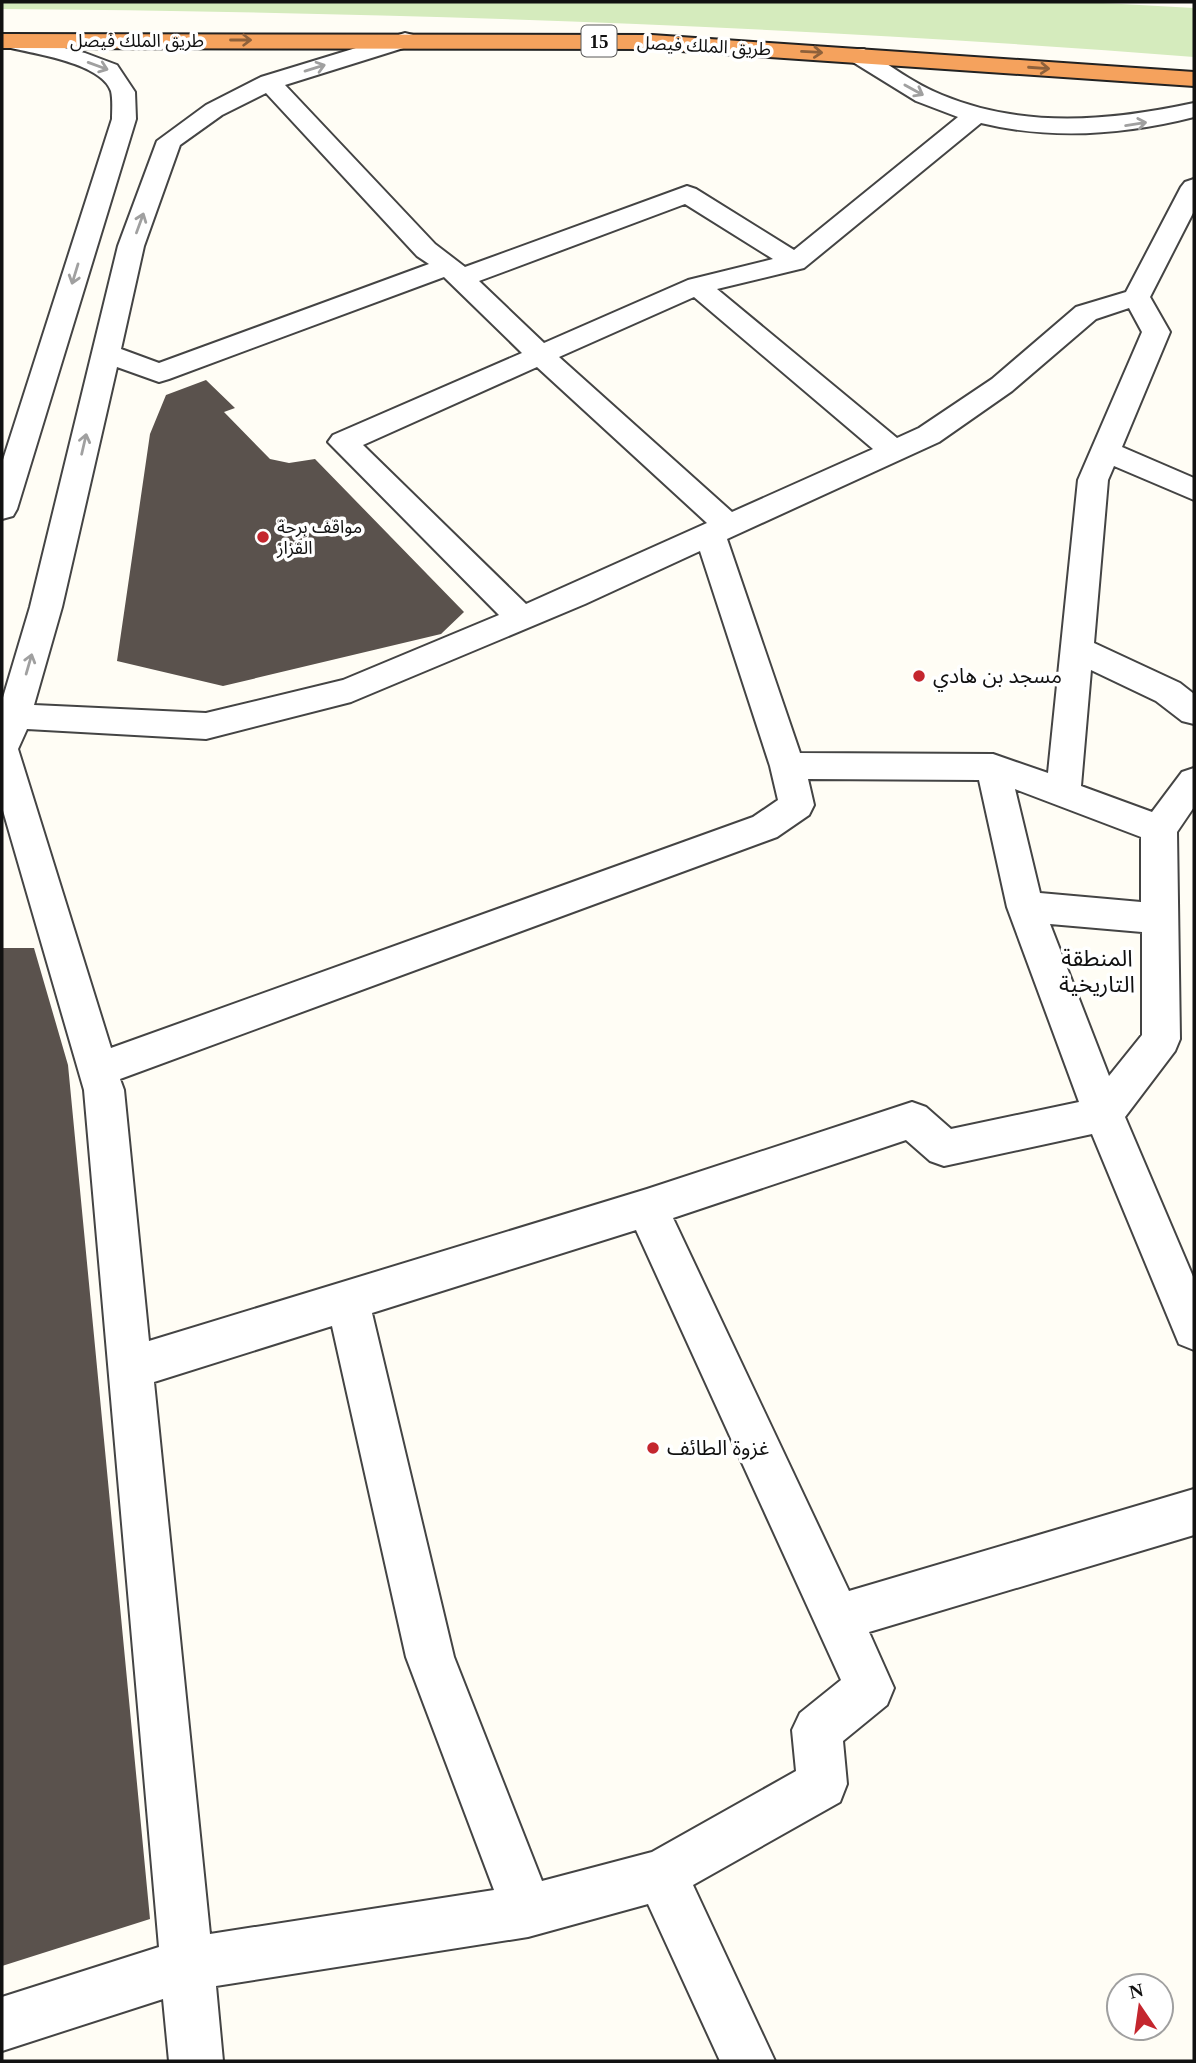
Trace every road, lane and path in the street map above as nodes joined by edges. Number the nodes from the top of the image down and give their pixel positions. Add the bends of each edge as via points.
1 (69, 19) dead end
2 (405, 40) junction
3 (5, 41) edge
4 (652, 42) junction
5 (856, 54) junction
6 (1194, 79) edge
7 (269, 82) junction
8 (1194, 110) edge
9 (975, 115) junction
10 (1194, 187) edge
11 (795, 262) junction
12 (455, 272) junction
13 (697, 286) junction
14 (1137, 297) junction
15 (106, 353) junction
16 (540, 355) junction
17 (894, 451) junction
18 (1105, 451) junction
19 (1194, 490) edge
20 (2, 509) edge
21 (720, 530) junction
22 (521, 618) junction
23 (1077, 649) junction
24 (1194, 712) edge
25 (6, 742) edge
26 (787, 766) junction
27 (993, 767) junction
28 (1194, 781) edge
29 (1063, 793) junction
30 (1159, 829) junction
31 (1025, 906) junction
32 (1160, 919) junction
33 (98, 1070) junction
34 (1104, 1114) junction
35 (647, 1208) junction
36 (348, 1300) junction
37 (1194, 1329) edge
38 (130, 1368) junction
39 (1194, 1512) edge
40 (837, 1618) junction
41 (661, 1875) junction
42 (528, 1911) junction
43 (188, 1964) junction
44 (2, 2024) edge
45 (196, 2061) edge
46 (748, 2061) edge

1 - 4 highway via 327,23
3 -> 2 highway, طريق الملك فيصل / 15
2 - 4 highway, طريق الملك فيصل / 15
7 -> 2 street
3 -> 20 street via 109,70 123,92 124,118
4 -> 5 highway, طريق الملك فيصل / 15
5 -> 6 highway, طريق الملك فيصل / 15
5 -> 9 street via 932,100
7 - 12 street via 426,250
15 -> 7 street via 131,246 169,141 214,110
9 -> 8 street via 1021,124 1124,126
9 - 11 street
10 - 14 street
11 - 12 street via 687,194
11 - 13 street
12 - 15 street via 420,275 159,373
12 - 16 street
13 - 16 street
13 - 17 street
14 - 17 street via 1086,313 1002,385 929,435
14 - 18 street via 1156,332
25 -> 15 street via 46,607
16 - 21 street
16 - 22 street via 343,442
17 - 21 street
18 - 19 street
18 - 23 street via 1093,480
21 - 22 street
21 - 26 street
22 - 25 street via 351,690 206,726
23 - 24 street via 1168,692
23 - 29 street
25 - 33 street
26 - 27 street
26 - 33 street via 797,805 765,827
27 - 29 street
27 - 31 street
28 - 30 street
29 - 30 street
30 - 32 street
31 - 32 street
31 - 34 street
32 - 34 street via 1161,1039
33 - 38 street via 104,1090
34 - 35 street via 944,1148 912,1120
34 - 37 street
35 - 36 street
35 - 40 street
36 - 38 street
36 - 42 street via 430,1657
38 - 43 street
39 - 40 street
40 - 41 street via 870,1688 817,1730 822,1784
41 - 42 street
41 - 46 street
42 - 43 street
43 - 44 street
43 - 45 street

